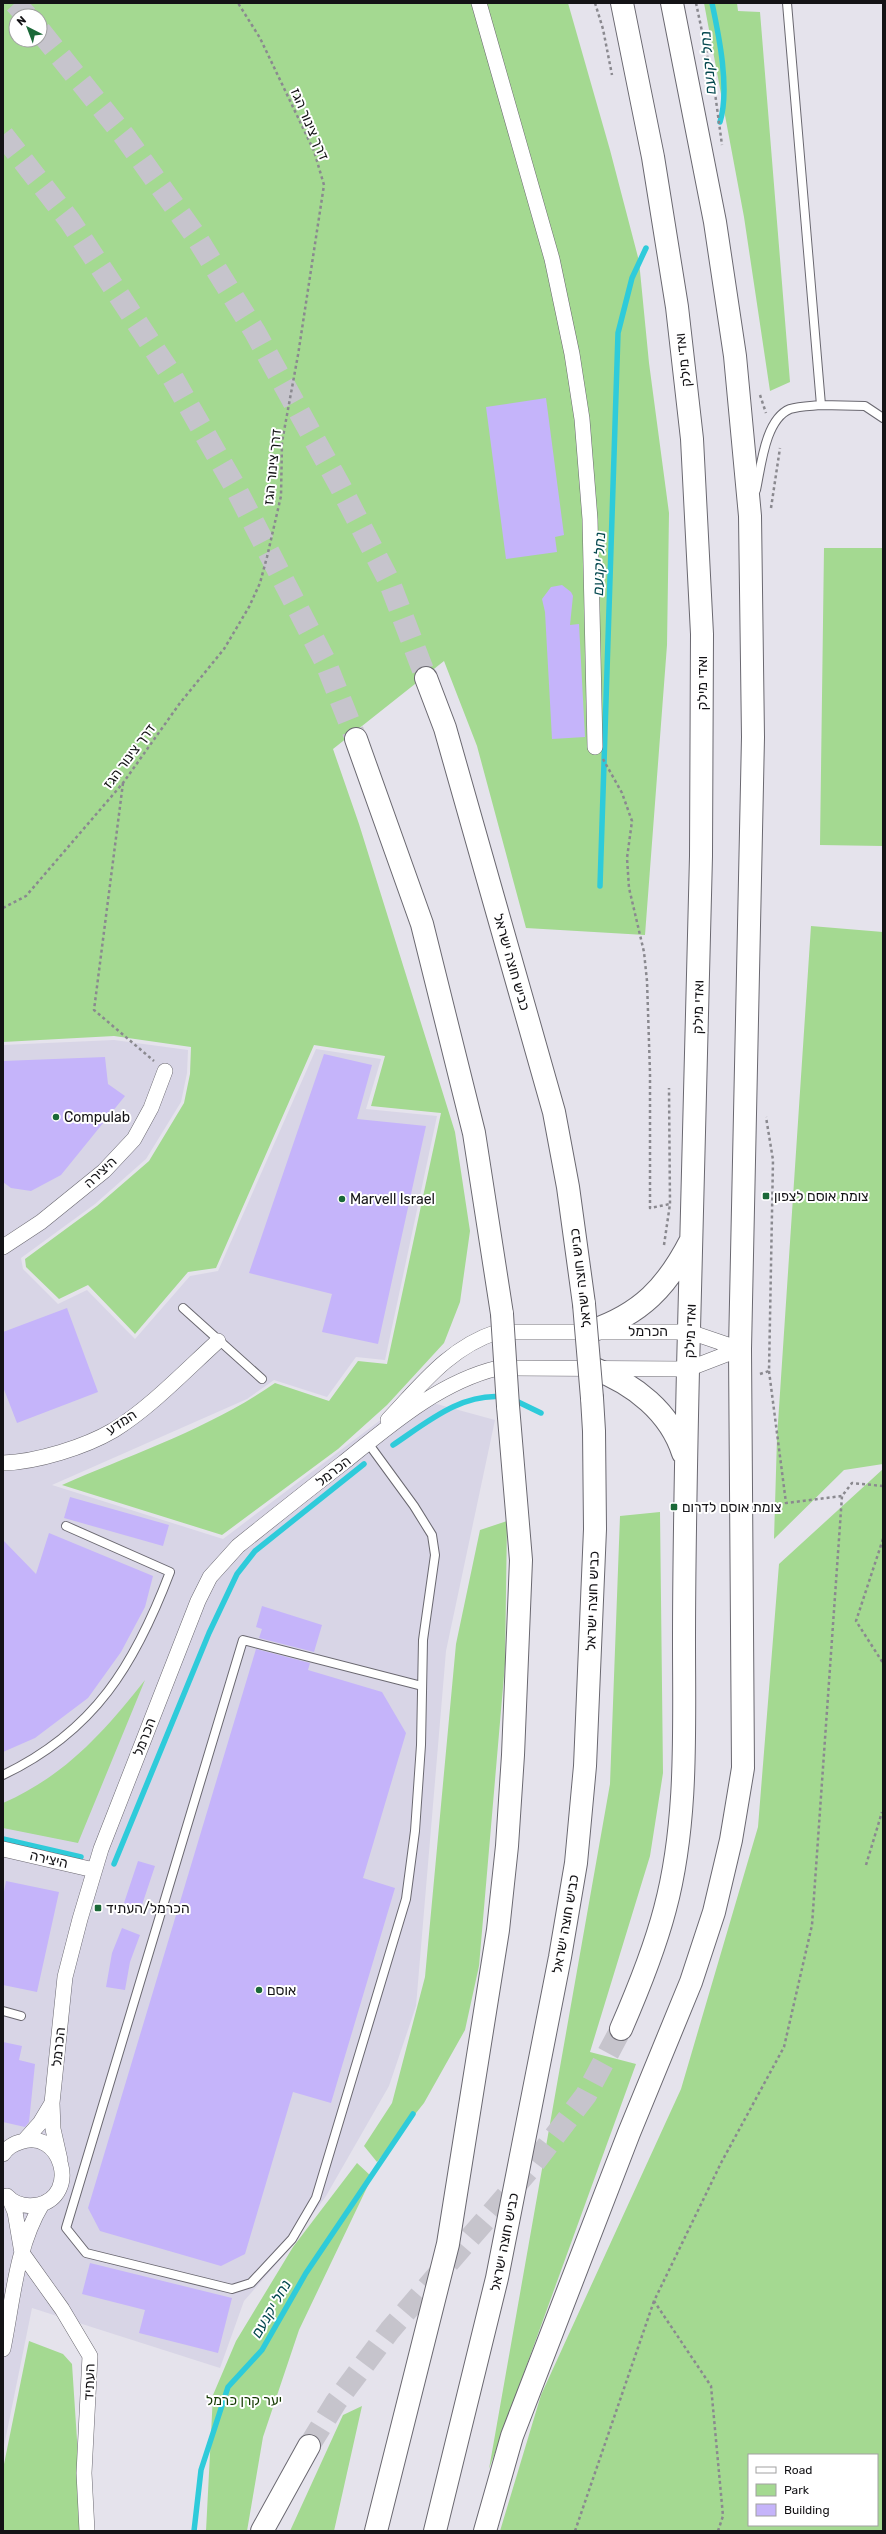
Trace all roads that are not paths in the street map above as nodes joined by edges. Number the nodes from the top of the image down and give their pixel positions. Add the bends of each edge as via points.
1 (479, 3) edge
2 (622, 3) edge
3 (672, 3) edge
4 (787, 3) edge
5 (821, 405) junction
6 (883, 418) edge
7 (750, 516) junction
8 (426, 678) tunnel mouth
9 (356, 739) tunnel mouth
10 (595, 747) road end
11 (165, 1071) road end
12 (692, 1237) junction
13 (3, 1247) edge
14 (183, 1308) dead end
15 (591, 1331) junction
16 (690, 1332) junction
17 (218, 1341) junction
18 (740, 1349) junction
19 (595, 1369) junction
20 (688, 1369) junction
21 (262, 1379) dead end
22 (368, 1443) junction
23 (686, 1460) junction
24 (3, 1463) edge
25 (66, 1526) dead end
26 (422, 1686) junction
27 (3, 1775) edge
28 (3, 1849) edge
29 (94, 1870) junction
30 (3, 2011) edge
31 (21, 2016) dead end
32 (621, 2029) tunnel mouth
33 (52, 2103) junction
34 (24, 2141) junction
35 (3, 2154) edge
36 (60, 2160) junction
37 (6, 2196) edge
38 (42, 2204) junction
39 (22, 2253) junction
40 (3, 2346) edge
41 (309, 2446) tunnel mouth
42 (86, 2531) edge
43 (262, 2531) edge
44 (376, 2531) edge
45 (435, 2531) edge
46 (485, 2531) edge

1 - 10 street via 552,259 582,419 590,519
2 - 12 main road, ואדי מילק via 653,157 677,307 692,440 702,634 701,827
3 - 7 main road via 717,237 735,356
4 - 5 lane
5 - 6 lane via 865,406
5 - 7 lane via 792,408 783,414 773,427 766,444
7 - 18 main road via 754,736
8 - 45 main road, כביש חוצה ישראל, bridge via 445,728 554,1112 568,1187 584,1304 594,1431 595,1529 585,1766 576,1863 498,2278
9 - 44 main road, bridge via 422,924 474,1134 502,1314 521,1560 513,1755 498,1930 448,2244
11 - 13 street, היצירה via 151,1108 134,1139 104,1171 41,1222
12 - 15 main road via 682,1259 651,1298 632,1313
12 - 16 main road, ואדי מילק
14 - 17 lane
15 - 16 street, הכרמל
15 - 22 street, הכרמל via 511,1330 479,1337 444,1361
16 - 18 street, הכרמל
16 - 20 main road, ואדי מילק
17 - 21 lane
17 - 24 street, המדע via 114,1430 68,1450
18 - 20 street, הכרמל
18 - 46 main road via 743,1768 731,1840 714,1912 691,1982 629,2133 512,2436
19 - 20 street, הכרמל
19 - 22 street, הכרמל via 513,1368 483,1372 438,1393
19 - 23 main road via 626,1382 663,1415
20 - 23 main road, ואדי מילק
22 - 26 lane via 414,1506 432,1536 435,1555 423,1640
22 - 29 street, הכרמל via 238,1546 210,1577 178,1650
23 - 32 main road, ואדי מילק via 684,1730 677,1848 665,1908 650,1956
25 - 27 lane via 170,1572 152,1621 125,1669 90,1714 52,1747
26 - 26 lane via 420,1768 406,1899 316,2198 292,2239 251,2283 232,2289 86,2253 66,2228 243,1640
28 - 29 street, היצירה
29 - 33 street, הכרמל via 65,1977
30 - 31 lane
33 - 34 street, הכרמל
33 - 36 street, הכרמל via 53,2129
34 - 35 street via 13,2144
34 - 36 street via 35,2140 46,2144 54,2150
36 - 38 street, הכרמל via 63,2171 59,2189 52,2198
37 - 38 street via 26,2206
37 - 39 street via 15,2212
38 - 39 street via 29,2225
39 - 40 street
39 - 42 street, העתיד via 62,2309 90,2356 84,2473
41 - 43 main road

